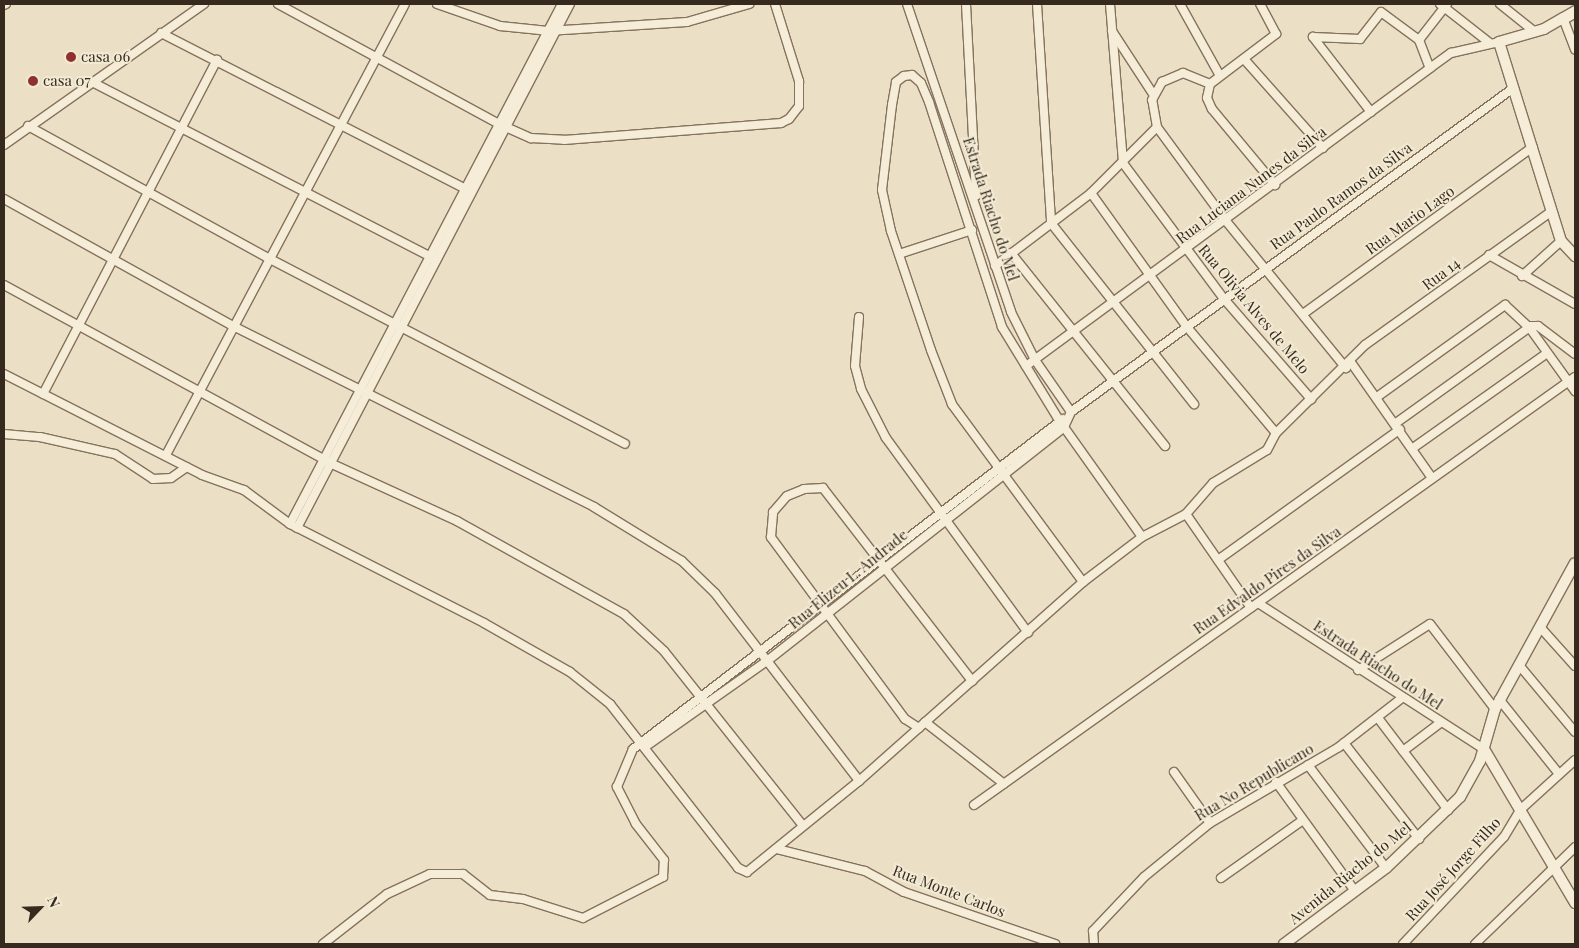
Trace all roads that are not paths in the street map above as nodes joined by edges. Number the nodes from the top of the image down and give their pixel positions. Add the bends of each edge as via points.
1 (204, 4) edge
2 (278, 4) edge
3 (405, 4) edge
4 (437, 4) edge
5 (562, 4) edge
6 (570, 4) edge
7 (749, 4) edge
8 (775, 4) edge
9 (907, 4) edge
10 (966, 4) edge
11 (1037, 4) edge
12 (1110, 4) edge
13 (1180, 4) edge
14 (1260, 4) edge
15 (1500, 4) edge
16 (1444, 5) edge
17 (1575, 11) edge
18 (1563, 18) junction
19 (557, 29) junction
20 (1112, 30) junction
21 (548, 31) junction
22 (1535, 32) junction
23 (160, 33) junction
24 (1419, 40) junction
25 (1494, 43) junction
26 (1575, 50) edge
27 (376, 58) junction
28 (1244, 59) junction
29 (217, 60) junction
30 (1430, 68) junction
31 (1220, 76) junction
32 (92, 82) junction
33 (1210, 84) junction
34 (1512, 89) junction
35 (1153, 94) junction
36 (1371, 112) junction
37 (498, 124) junction
38 (28, 126) junction
39 (181, 126) junction
40 (342, 127) junction
41 (507, 128) junction
42 (1157, 128) junction
43 (4, 145) edge
44 (1533, 147) junction
45 (1323, 148) junction
46 (1123, 163) junction
47 (1276, 185) junction
48 (470, 191) junction
49 (147, 193) junction
50 (1091, 193) junction
51 (305, 194) junction
52 (4, 199) edge
53 (976, 208) junction
54 (1552, 211) junction
55 (1226, 221) junction
56 (1051, 223) junction
57 (972, 230) junction
58 (1561, 241) junction
59 (1187, 250) junction
60 (898, 254) junction
61 (1011, 254) junction
62 (1489, 255) junction
63 (1575, 256) edge
64 (114, 257) junction
65 (431, 257) junction
66 (270, 259) junction
67 (439, 261) junction
68 (995, 266) junction
69 (1264, 269) junction
70 (1149, 276) junction
71 (1522, 276) junction
72 (4, 285) edge
73 (1224, 299) junction
74 (1111, 303) junction
75 (1575, 304) edge
76 (1303, 314) junction
77 (859, 317) dead end
78 (398, 323) junction
79 (78, 326) junction
80 (235, 327) junction
81 (1187, 327) junction
82 (1529, 327) junction
83 (1074, 331) junction
84 (1151, 352) junction
85 (1547, 353) junction
86 (1575, 354) edge
87 (1035, 360) junction
88 (1348, 365) junction
89 (1026, 366) junction
90 (4, 374) edge
91 (1116, 380) junction
92 (1572, 380) edge
93 (363, 390) junction
94 (1575, 391) edge
95 (201, 392) junction
96 (43, 394) junction
97 (1378, 397) junction
98 (1311, 399) junction
99 (1194, 404) dead end
100 (1069, 416) junction
101 (1058, 420) junction
102 (1398, 426) junction
103 (1064, 427) junction
104 (1276, 433) junction
105 (4, 434) edge
106 (625, 444) dead end
107 (1165, 446) dead end
108 (1412, 448) junction
109 (166, 455) junction
110 (327, 461) junction
111 (998, 466) junction
112 (187, 467) junction
113 (1004, 474) junction
114 (1432, 478) junction
115 (936, 512) junction
116 (1186, 514) junction
117 (942, 520) junction
118 (293, 526) junction
119 (1142, 537) junction
120 (877, 558) junction
121 (1218, 560) junction
122 (1575, 563) edge
123 (886, 567) junction
124 (1083, 582) junction
125 (1258, 603) junction
126 (821, 604) junction
127 (1251, 608) junction
128 (828, 613) junction
129 (1540, 627) junction
130 (1028, 633) junction
131 (764, 657) junction
132 (1519, 665) junction
133 (1575, 666) edge
134 (1358, 670) junction
135 (972, 681) junction
136 (698, 697) junction
137 (1402, 698) junction
138 (704, 704) junction
139 (1497, 704) junction
140 (1378, 718) junction
141 (925, 722) junction
142 (1440, 723) junction
143 (919, 728) junction
144 (1575, 732) edge
145 (1344, 743) junction
146 (643, 744) junction
147 (1484, 749) junction
148 (1403, 751) junction
149 (1574, 762) edge
150 (1308, 765) junction
151 (1174, 772) dead end
152 (1559, 774) junction
153 (859, 781) junction
154 (1276, 782) junction
155 (1004, 784) junction
156 (974, 805) dead end
157 (1448, 810) junction
158 (1520, 810) junction
159 (1304, 820) junction
160 (1210, 823) junction
161 (803, 826) junction
162 (1419, 839) junction
163 (1575, 847) edge
164 (777, 848) junction
165 (1386, 868) junction
166 (1553, 868) junction
167 (1221, 878) dead end
168 (1356, 891) junction
169 (1575, 903) edge
170 (323, 944) edge
171 (1055, 944) edge
172 (1094, 944) edge
173 (1286, 944) edge
174 (1403, 944) edge
175 (1475, 944) edge

1 - 23 street
2 - 27 street
3 - 27 street
4 - 21 street via 500,26
5 - 21 street
6 - 19 street
7 - 19 street via 687,22
8 - 41 street via 800,96 794,114 781,123 590,139 531,138
9 - 53 street, Estrada Riacho do Mel
10 - 53 street
11 - 56 street
12 - 20 street
13 - 31 street
14 - 28 street via 1276,34
15 - 22 street
16 - 24 street
16 - 25 street
17 - 18 main road
18 - 22 street
18 - 26 street
19 - 21 street
19 - 41 street
20 - 35 street
20 - 46 street
21 - 37 street
22 - 25 street
23 - 29 street
23 - 32 street
24 - 30 street
24 - 36 street via 1381,12 1360,39 1313,37
25 - 30 street, Rua Luciana Nunes da Silva via 1451,53
25 - 34 street
27 - 37 street
27 - 40 street
28 - 31 street
28 - 45 street
29 - 39 street
29 - 40 street
30 - 36 street, Rua Luciana Nunes da Silva
31 - 33 street
32 - 38 street
32 - 39 street
33 - 35 street via 1183,73 1162,82
33 - 47 street via 1207,98 1212,109
34 - 44 street
34 - 69 street, Rua Paulo Ramos da Silva
35 - 42 street
36 - 45 street, Rua Luciana Nunes da Silva
37 - 41 street
37 - 48 street
38 - 43 street
38 - 49 street
39 - 49 street
39 - 51 street
40 - 48 street
40 - 51 street
41 - 48 street
42 - 46 street
42 - 55 street
44 - 54 street
44 - 76 street, Rua Mario Lago
45 - 47 street, Rua Luciana Nunes da Silva
46 - 50 street
46 - 59 street, Rua Olivia Alves de Melo
47 - 55 street, Rua Luciana Nunes da Silva
48 - 65 street
48 - 67 street
49 - 64 street
49 - 66 street
50 - 56 street
50 - 70 street
51 - 65 street
51 - 66 street
52 - 64 street
53 - 68 street, Estrada Riacho do Mel
54 - 58 street
54 - 62 street, Rua 14
55 - 59 street, Rua Luciana Nunes da Silva
55 - 69 street
56 - 61 street
56 - 74 street
57 - 60 street
57 - 60 street via 921,83 912,75 904,76 896,82 882,190
57 - 89 street via 1002,327
58 - 63 street
58 - 71 street
59 - 70 street, Rua Luciana Nunes da Silva
59 - 73 street, Rua Olivia Alves de Melo
60 - 111 street via 946,393
61 - 68 street
61 - 83 street
62 - 71 street
62 - 88 street, Rua 14 via 1365,345
64 - 79 street
64 - 80 street
65 - 67 street
65 - 78 street
66 - 78 street
66 - 80 street
67 - 78 street
68 - 87 street, Estrada Riacho do Mel
69 - 73 street, Rua Paulo Ramos da Silva
69 - 76 street
70 - 74 street, Rua Luciana Nunes da Silva
70 - 81 street
71 - 75 street
72 - 79 street
73 - 81 street, Rua Paulo Ramos da Silva
73 - 98 street, Rua Olivia Alves de Melo
74 - 83 street, Rua Luciana Nunes da Silva
74 - 84 street
76 - 88 street
77 - 115 street via 855,366 861,389 886,438
78 - 93 street
78 - 106 street
79 - 95 street
79 - 96 street
80 - 93 street
80 - 95 street
81 - 84 street, Rua Paulo Ramos da Silva
81 - 104 street
82 - 85 street
82 - 86 street via 1538,326
82 - 97 street via 1511,306 1501,306
82 - 102 street
83 - 87 street, Rua Luciana Nunes da Silva
83 - 91 street
84 - 91 street, Rua Paulo Ramos da Silva
84 - 99 street
85 - 92 street
85 - 108 street
87 - 89 street, Rua Luciana Nunes da Silva
87 - 100 street, Estrada Riacho do Mel
88 - 97 street
88 - 98 street, Rua 14
89 - 101 street
90 - 96 street
91 - 100 street, Rua Paulo Ramos da Silva
91 - 107 street
92 - 94 street
92 - 114 street, Rua Edvaldo Pires da Silva
93 - 110 street
93 - 131 street via 594,507 682,561 715,593
95 - 109 street
95 - 110 street
96 - 109 street
97 - 102 street
98 - 104 street, Rua 14
100 - 101 street
100 - 103 street
101 - 103 street
101 - 111 street, Rua Elizeu L. Andrade
102 - 108 street
102 - 121 street
103 - 113 street, Rua Elizeu L. Andrade
103 - 119 street
104 - 116 street, Rua 14 via 1266,450 1213,483
105 - 112 street via 40,437 115,454 153,479 171,478
108 - 114 street
109 - 112 street
110 - 118 street
110 - 136 street via 457,522 624,614 664,651
111 - 113 street
111 - 115 street, Rua Elizeu L. Andrade
112 - 118 street via 244,490
113 - 117 street, Rua Elizeu L. Andrade
113 - 124 street
114 - 125 street, Rua Edvaldo Pires da Silva
115 - 117 street
115 - 120 street, Rua Elizeu L. Andrade
116 - 119 street
116 - 121 street
117 - 123 street, Rua Elizeu L. Andrade
117 - 130 street
118 - 146 street via 484,622 570,672 610,704
119 - 124 street
120 - 123 street
120 - 126 street, Rua Elizeu L. Andrade
120 - 126 street via 823,488 804,489 786,496 773,512 771,537
121 - 127 street
122 - 129 street, Avenida Riacho do Mel
123 - 128 street, Rua Elizeu L. Andrade
123 - 135 street
124 - 130 street
125 - 127 street, Rua Edvaldo Pires da Silva
125 - 134 street, Estrada Riacho do Mel
126 - 128 street
126 - 131 street, Rua Elizeu L. Andrade
127 - 155 street, Rua Edvaldo Pires da Silva
128 - 131 street, Rua Elizeu L. Andrade
128 - 143 street via 905,719
129 - 132 street, Avenida Riacho do Mel
129 - 133 street
130 - 135 street
131 - 136 street, Rua Elizeu L. Andrade
131 - 138 street, Rua Elizeu L. Andrade
131 - 153 street
132 - 139 street, Avenida Riacho do Mel
132 - 144 street
134 - 137 street, Estrada Riacho do Mel
134 - 139 street via 1430,624
135 - 141 street
136 - 138 street
136 - 146 street, Rua Elizeu L. Andrade
137 - 140 street, Rua No Republicano
137 - 142 street, Estrada Riacho do Mel
138 - 146 street, Rua Elizeu L. Andrade
138 - 161 street
139 - 147 street, Avenida Riacho do Mel
139 - 152 street
140 - 145 street, Rua No Republicano
140 - 148 street
141 - 143 street
141 - 155 street
142 - 147 street, Estrada Riacho do Mel
142 - 148 street
143 - 153 street
145 - 150 street, Rua No Republicano
145 - 162 street
146 - 164 street via 742,872 752,870
146 - 170 street via 620,771 617,787 636,824 664,860 663,877 583,918 523,898 490,894 463,874 430,874 387,894
147 - 157 street, Avenida Riacho do Mel via 1474,776
147 - 158 street
148 - 157 street
149 - 152 street, Rua José Jorge Filho
150 - 154 street, Rua No Republicano
150 - 165 street
151 - 160 street
152 - 158 street, Rua José Jorge Filho
153 - 161 street
154 - 159 street
154 - 160 street, Rua No Republicano
155 - 156 street, Rua Edvaldo Pires da Silva
157 - 162 street, Avenida Riacho do Mel
158 - 166 street
158 - 174 street, Rua José Jorge Filho via 1504,837
159 - 167 street
159 - 168 street
160 - 172 street, Rua No Republicano via 1144,876 1093,931
161 - 164 street
162 - 165 street, Avenida Riacho do Mel
163 - 166 street
164 - 171 street, Rua Monte Carlos via 865,870 904,892
165 - 168 street, Avenida Riacho do Mel
166 - 169 street
166 - 175 street
168 - 173 street, Avenida Riacho do Mel

